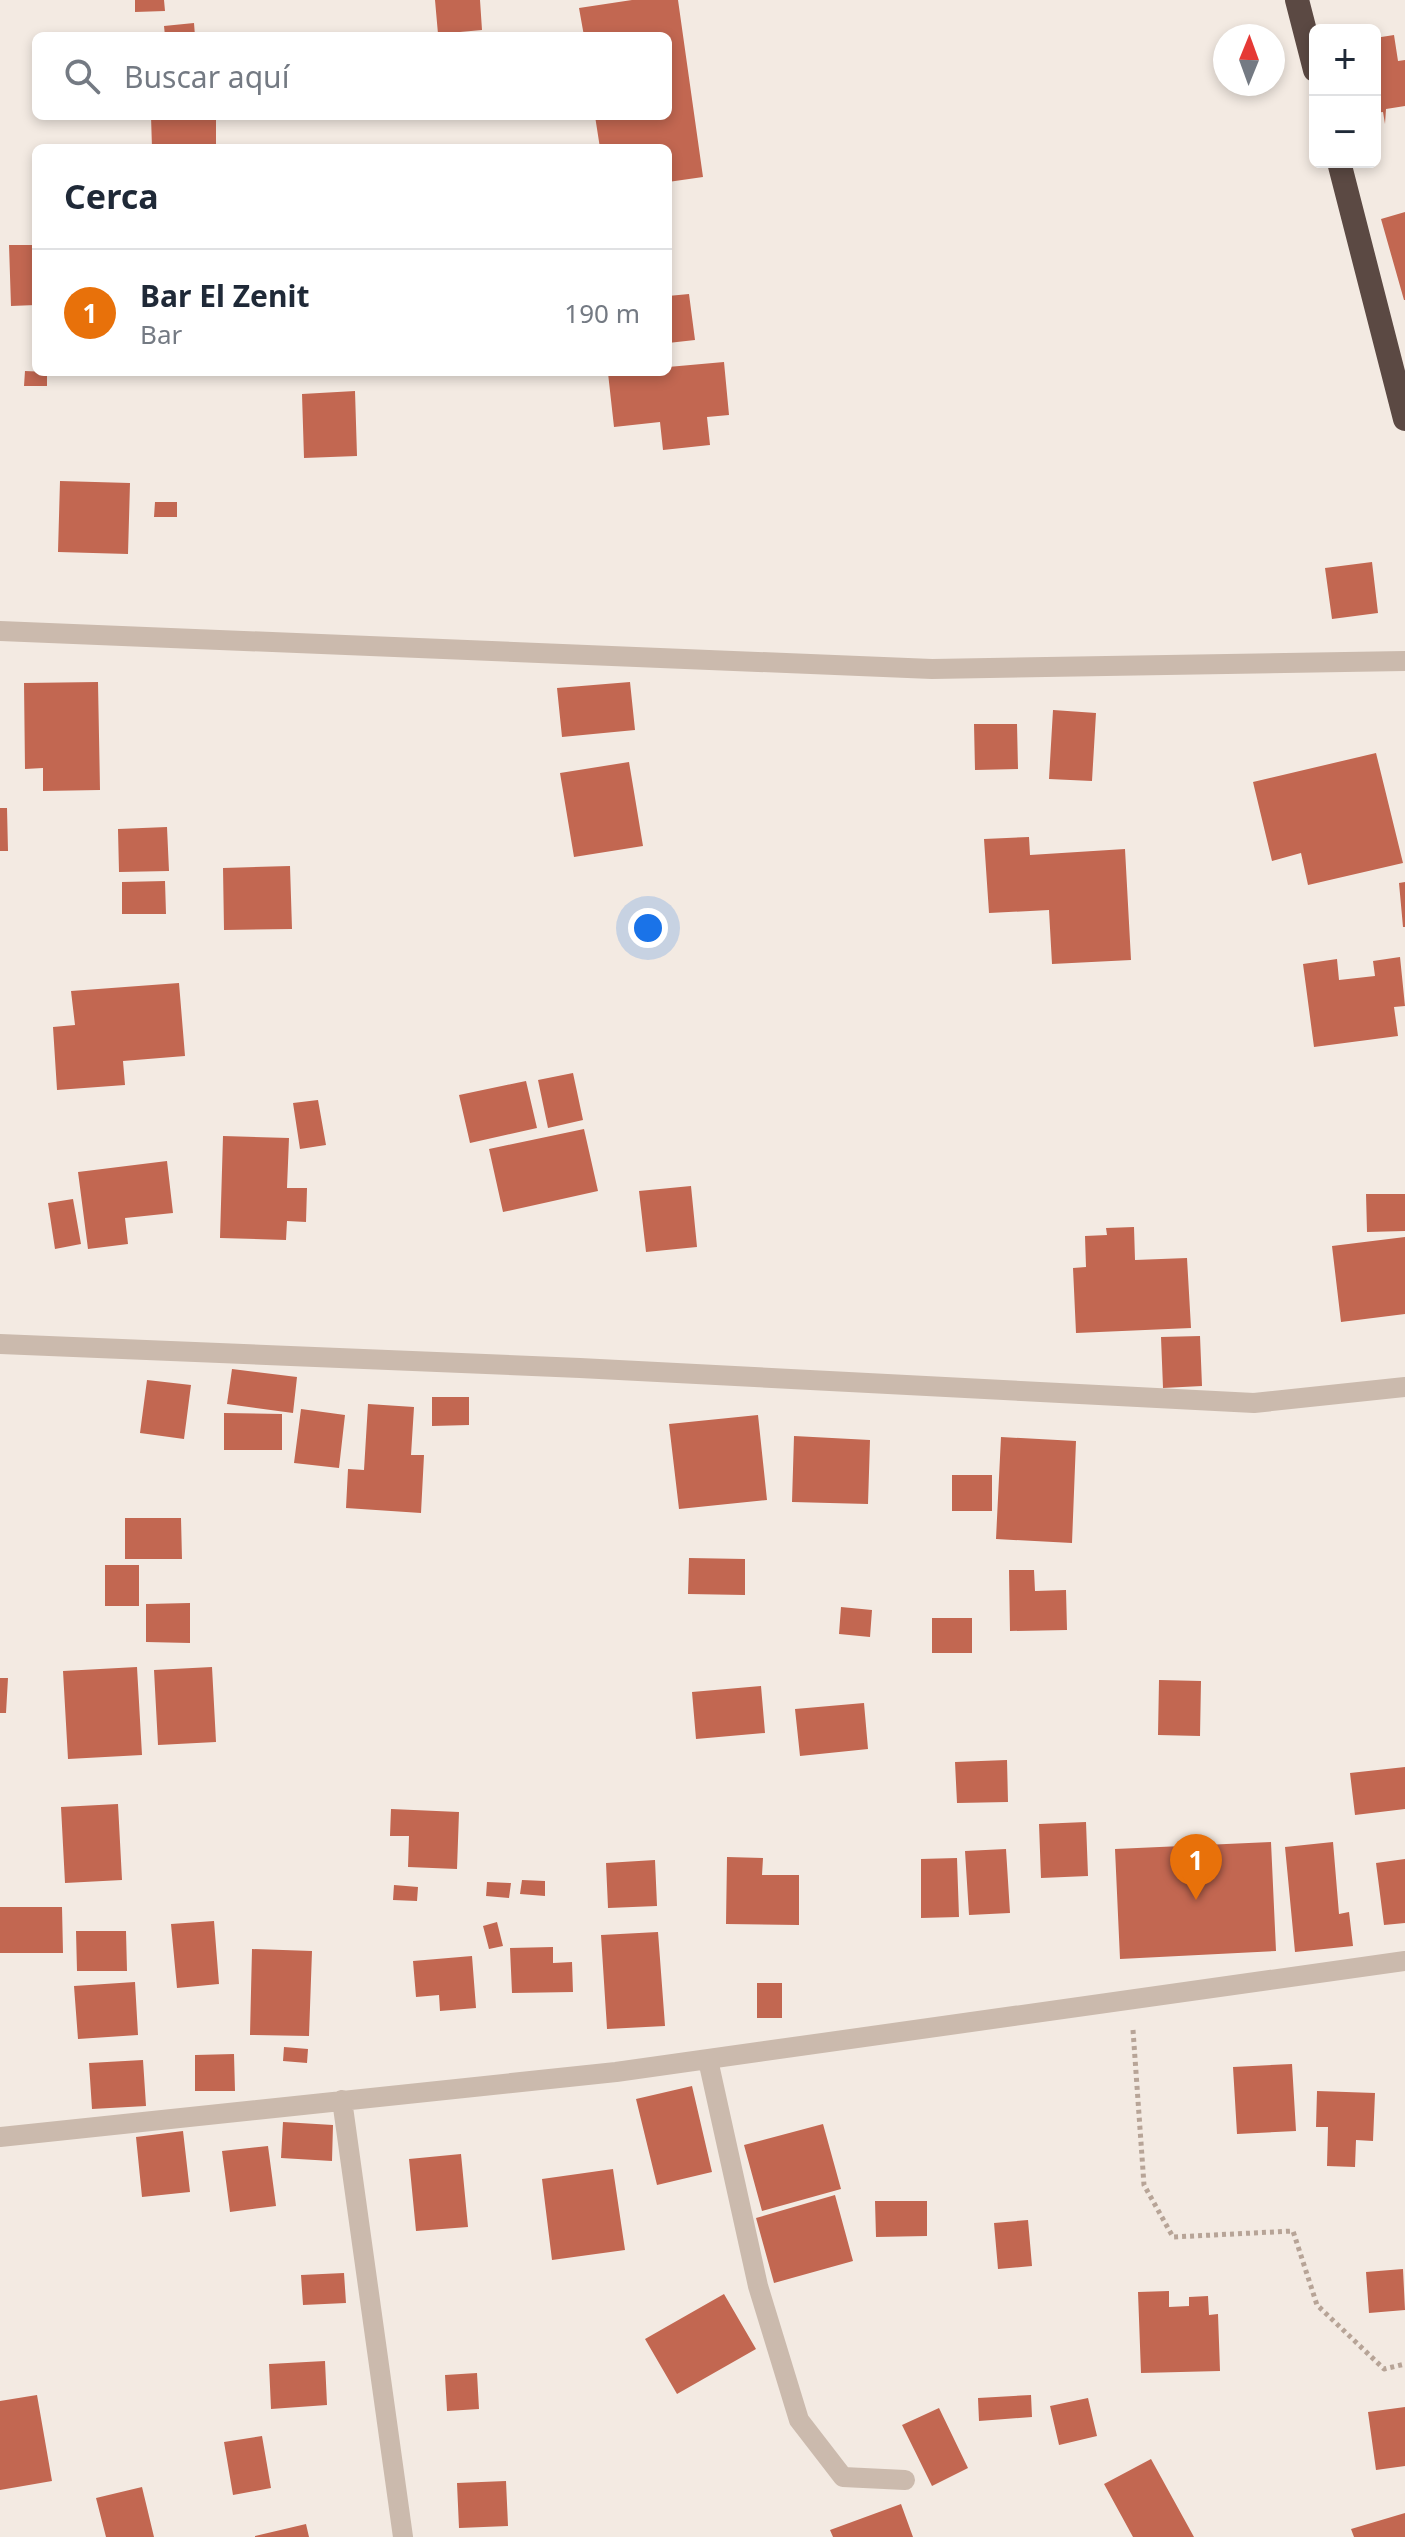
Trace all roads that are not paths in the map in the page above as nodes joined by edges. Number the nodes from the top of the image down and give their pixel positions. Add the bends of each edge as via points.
1 (1297, 0) edge
2 (1309, 47) edge
3 (1341, 168) edge
4 (1405, 419) edge
5 (0, 631) edge
6 (1405, 661) edge
7 (0, 1344) edge
8 (1405, 1387) edge
9 (1405, 1961) edge
10 (708, 2060) junction
11 (342, 2100) junction
12 (0, 2137) edge
13 (905, 2480) dead end
14 (403, 2537) edge

1 - 2 highway
3 - 4 highway
5 - 6 street via 932,669
7 - 8 street via 1254,1403
9 - 10 street
10 - 11 street
10 - 13 street via 758,2286 799,2420 843,2477
11 - 12 street
11 - 14 street

